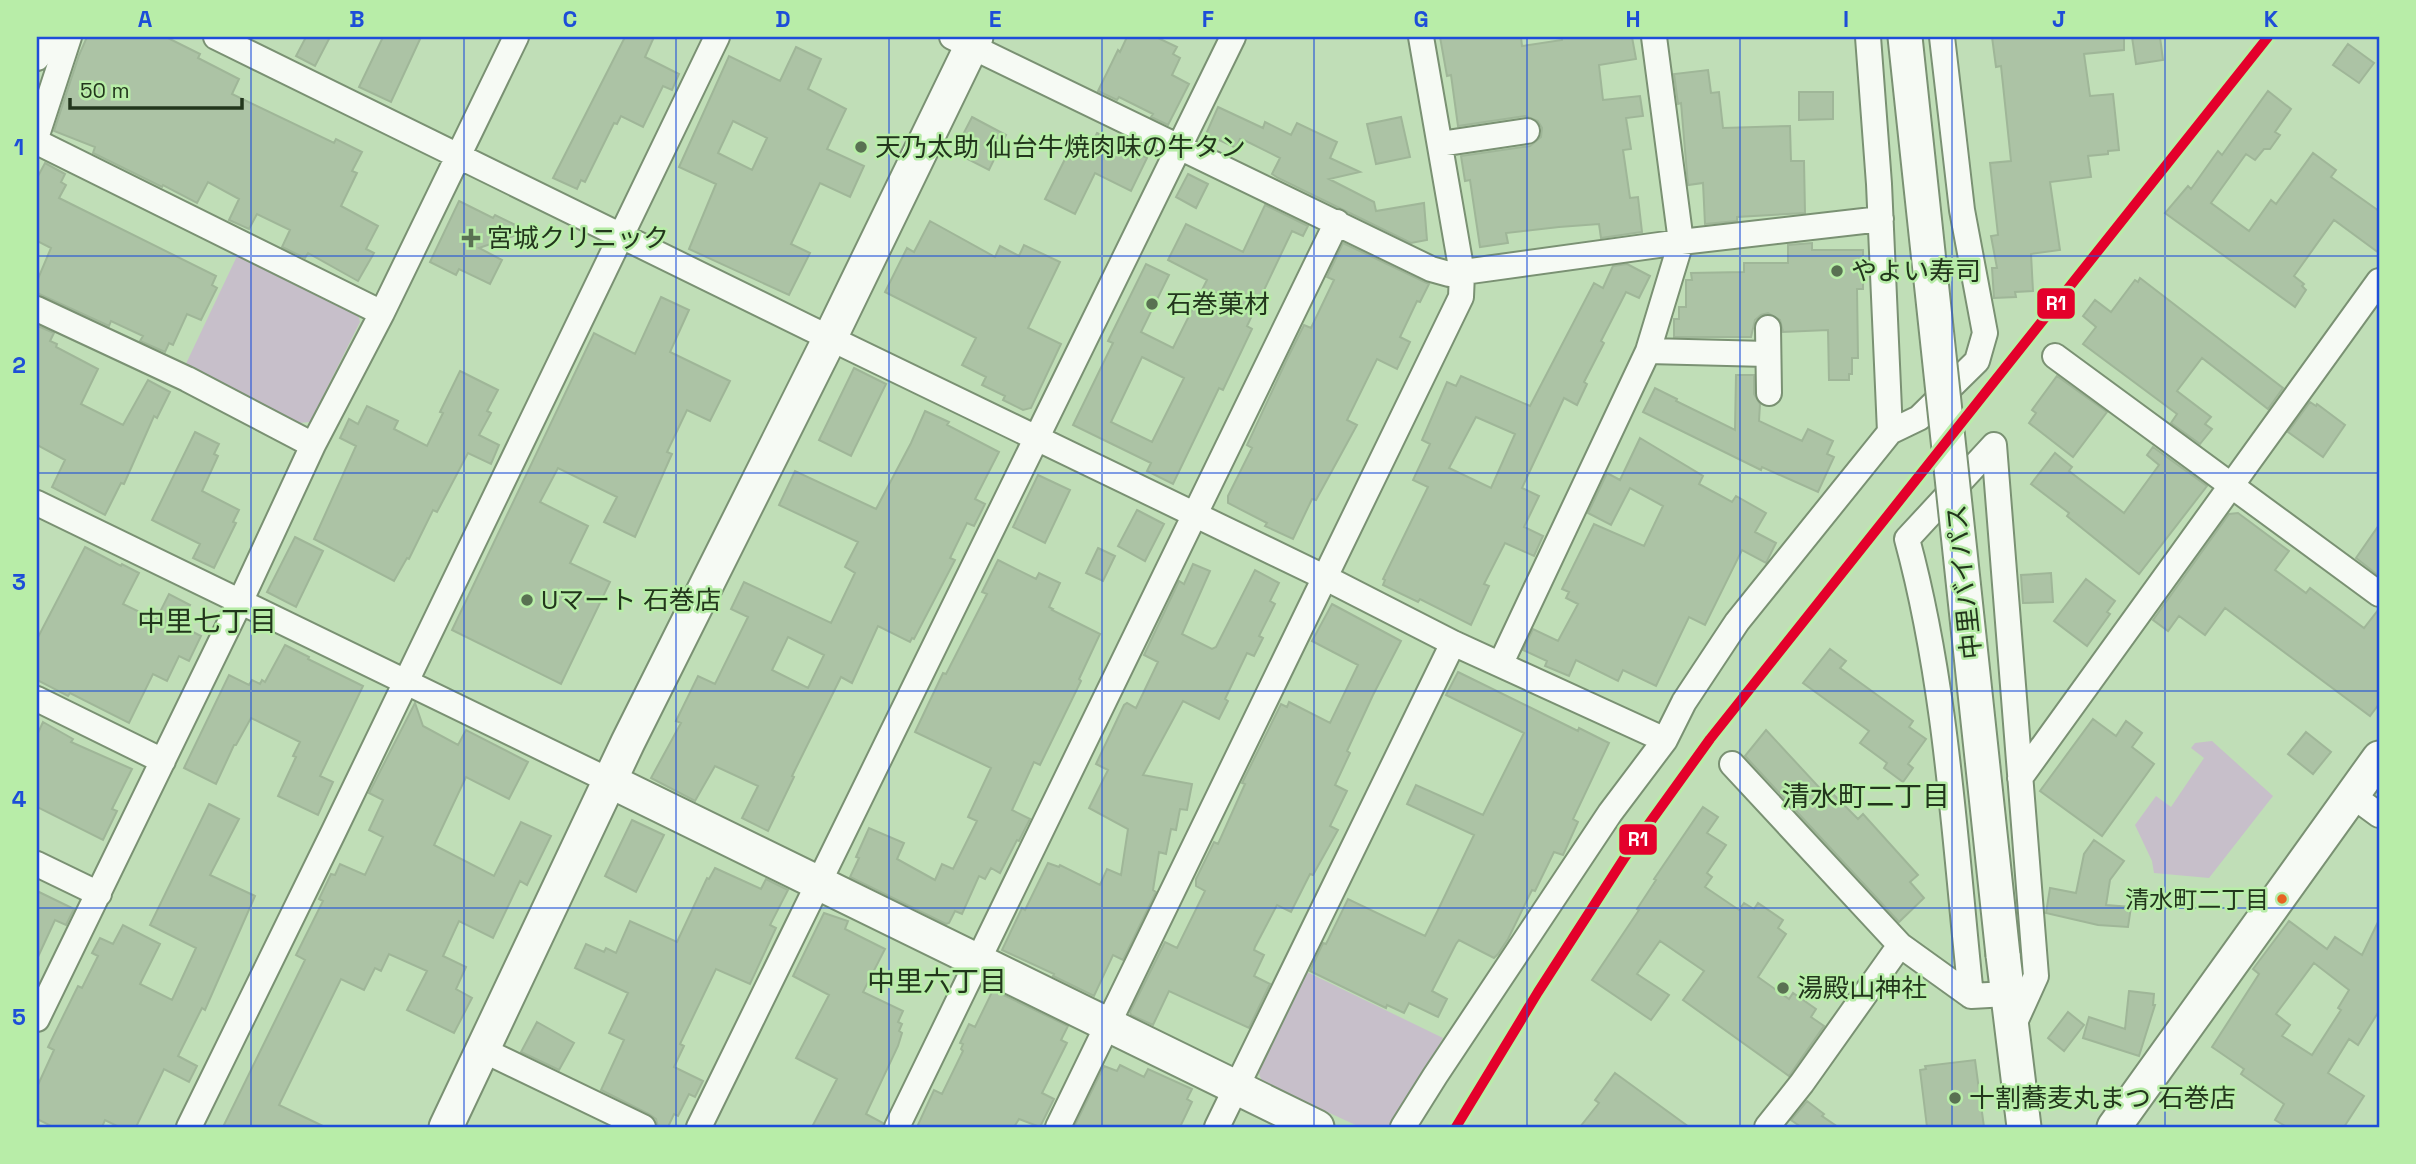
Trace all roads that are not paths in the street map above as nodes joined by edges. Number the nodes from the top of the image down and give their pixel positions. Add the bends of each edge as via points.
1 (47, 37) edge
2 (69, 37) edge
3 (216, 37) edge
4 (516, 37) edge
5 (717, 37) edge
6 (1233, 37) edge
7 (1421, 37) edge
8 (1654, 37) edge
9 (1868, 37) edge
10 (1905, 37) edge
11 (1942, 37) edge
12 (967, 40) edge
13 (37, 58) edge
14 (1527, 131) dead end
15 (37, 135) edge
16 (37, 142) edge
17 (1440, 144) junction
18 (1180, 147) junction
19 (458, 154) junction
20 (1881, 219) junction
21 (1337, 222) junction
22 (621, 235) junction
23 (1681, 242) junction
24 (1462, 273) junction
25 (2379, 281) edge
26 (37, 309) edge
27 (382, 313) junction
28 (1768, 328) dead end
29 (830, 338) junction
30 (1648, 351) junction
31 (1767, 354) junction
32 (2055, 356) dead end
33 (1769, 393) dead end
34 (1889, 432) junction
35 (1037, 438) junction
36 (313, 445) junction
37 (2232, 485) junction
38 (37, 503) edge
39 (1195, 514) junction
40 (1324, 577) junction
41 (2379, 594) edge
42 (241, 600) junction
43 (1453, 643) junction
44 (1501, 663) junction
45 (405, 683) junction
46 (37, 699) edge
47 (1665, 740) junction
48 (2379, 758) edge
49 (163, 761) junction
50 (1732, 764) dead end
51 (2020, 778) junction
52 (610, 781) junction
53 (2366, 806) edge
54 (37, 864) edge
55 (819, 883) junction
56 (99, 894) junction
57 (1900, 945) junction
58 (977, 961) junction
59 (2007, 994) junction
60 (1971, 996) junction
61 (37, 1019) edge
62 (1107, 1024) junction
63 (2012, 1030) junction
64 (483, 1049) junction
65 (1236, 1088) junction
66 (189, 1127) edge
67 (446, 1127) edge
68 (643, 1127) edge
69 (699, 1127) edge
70 (897, 1127) edge
71 (1058, 1127) edge
72 (1217, 1127) edge
73 (1317, 1127) edge
74 (1403, 1127) edge
75 (1767, 1127) edge
76 (2024, 1127) edge
77 (2114, 1127) edge

1 - 13 street
2 - 15 street
3 - 19 street
4 - 19 street
5 - 22 street
6 - 18 street
7 - 17 street
8 - 23 street
9 - 20 street
10 - 59 street, 中里バイパス, bridge
11 - 34 street via 1962,210 1985,333 1977,361 1919,418
12 - 18 street
12 - 29 street
14 - 17 street
16 - 27 street
17 - 24 street
18 - 21 street
18 - 35 street
19 - 22 street
19 - 27 street
20 - 23 street
20 - 34 street
21 - 24 street via 1432,269
21 - 39 street
22 - 29 street
22 - 45 street
23 - 24 street
23 - 30 street
24 - 40 street via 1461,297
25 - 37 street
26 - 36 street via 187,379
27 - 36 street
28 - 31 street
29 - 35 street
29 - 52 street
30 - 31 street
30 - 44 street
31 - 33 street
32 - 37 street
34 - 47 street via 1737,622 1684,702
35 - 39 street
35 - 55 street
36 - 42 street
37 - 41 street
37 - 51 street
38 - 42 street
39 - 40 street
39 - 58 street
40 - 43 street
40 - 62 street
42 - 45 street
42 - 49 street
43 - 44 street
43 - 65 street
44 - 47 street
45 - 52 street
45 - 66 street
46 - 49 street
47 - 74 street via 1595,836
48 - 53 street
49 - 56 street
50 - 57 street
51 - 60 street via 1994,445 1907,539 1941,716
51 - 63 street via 2036,976
52 - 55 street
52 - 64 street
53 - 77 street
54 - 56 street
55 - 58 street
55 - 69 street
56 - 61 street
57 - 60 street
57 - 75 street
58 - 62 street
58 - 70 street
59 - 60 street
59 - 63 street, 中里バイパス
62 - 65 street
62 - 71 street
63 - 76 street, 中里バイパス
64 - 67 street
64 - 68 street
65 - 72 street
65 - 73 street

